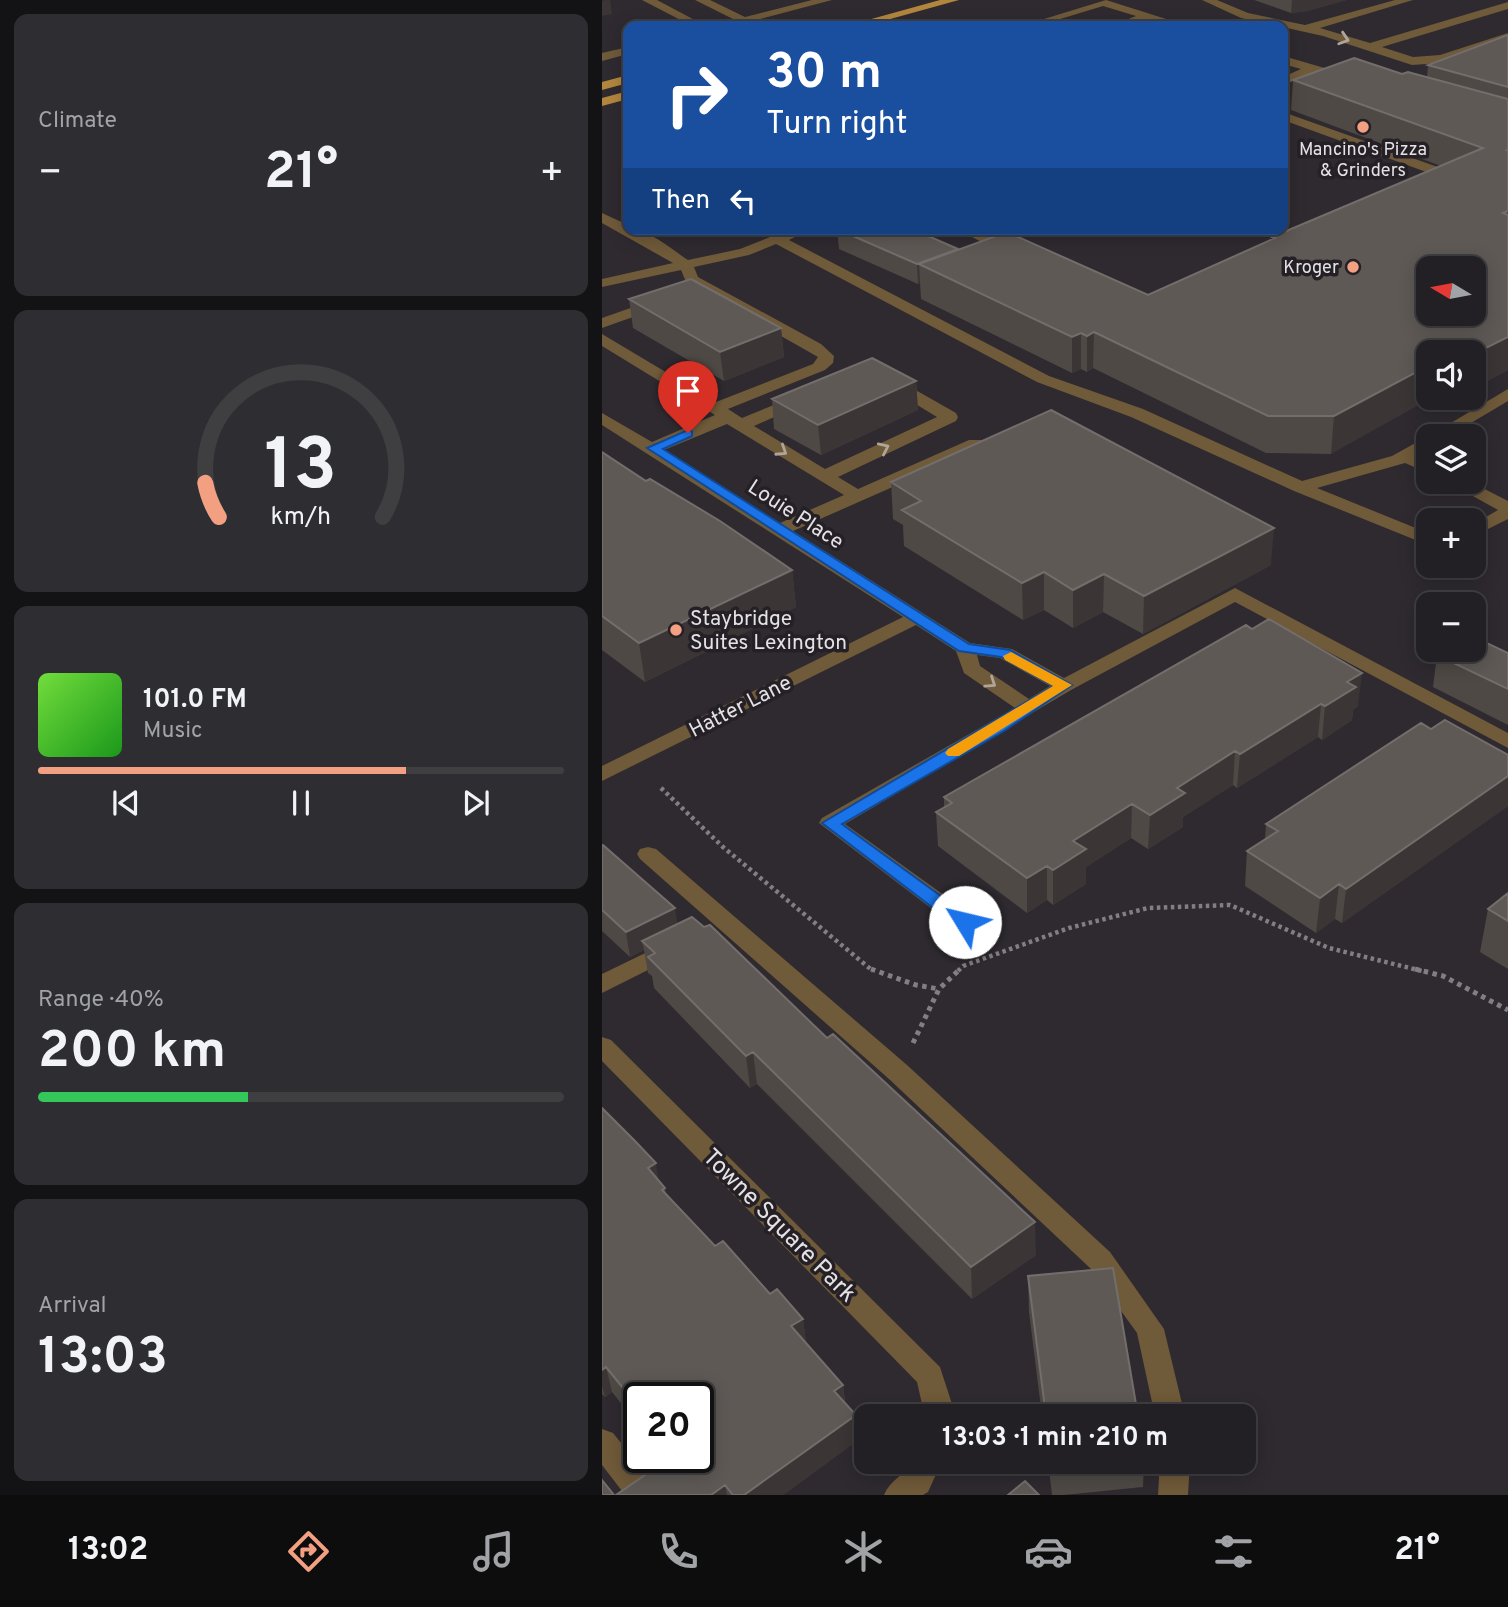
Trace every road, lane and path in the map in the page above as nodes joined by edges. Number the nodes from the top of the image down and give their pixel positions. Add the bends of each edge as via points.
1 (648, 0) edge
2 (701, 0) edge
3 (826, 0) edge
4 (953, 0) edge
5 (1208, 0) edge
6 (1407, 0) edge
7 (1508, 5) edge
8 (1147, 16) junction
9 (743, 20) junction
10 (690, 21) edge
11 (739, 21) edge
12 (871, 21) edge
13 (1052, 21) edge
14 (1132, 21) edge
15 (1162, 21) edge
16 (1268, 21) edge
17 (1288, 25) edge
18 (1306, 29) junction
19 (1505, 41) edge
20 (1370, 47) junction
21 (623, 51) edge
22 (602, 57) edge
23 (1288, 62) edge
24 (1312, 69) junction
25 (1288, 79) edge
26 (623, 80) edge
27 (1352, 80) edge
28 (602, 86) edge
29 (623, 96) edge
30 (602, 102) edge
31 (1288, 118) edge
32 (1413, 185) edge
33 (602, 217) edge
34 (623, 228) edge
35 (637, 235) edge
36 (784, 235) edge
37 (792, 235) edge
38 (976, 235) edge
39 (992, 264) edge
40 (686, 265) junction
41 (602, 271) edge
42 (618, 281) junction
43 (602, 283) edge
44 (706, 287) junction
45 (919, 292) edge
46 (894, 301) junction
47 (602, 323) edge
48 (602, 339) edge
49 (881, 376) edge
50 (1508, 394) edge
51 (808, 396) edge
52 (786, 415) edge
53 (735, 417) junction
54 (602, 418) edge
55 (1457, 424) edge
56 (975, 444) edge
57 (653, 448) junction
58 (1416, 448) edge
59 (1404, 456) junction
60 (1416, 462) edge
61 (823, 477) junction
62 (1300, 487) junction
63 (1479, 494) edge
64 (857, 496) junction
65 (1508, 510) edge
66 (1486, 524) edge
67 (780, 530) junction
68 (1416, 535) edge
69 (916, 618) junction
70 (965, 648) junction
71 (1064, 685) junction
72 (1029, 708) junction
73 (1508, 742) edge
74 (602, 752) edge
75 (611, 770) edge
76 (661, 788) dead end
77 (648, 854) dead end
78 (725, 921) junction
79 (965, 922) dead end
80 (602, 984) edge
81 (940, 989) junction
82 (1508, 1010) edge
83 (602, 1046) edge
84 (898, 1072) junction
85 (937, 1404) edge
86 (1167, 1404) edge
87 (602, 1442) edge
88 (921, 1474) edge
89 (1174, 1474) edge
90 (643, 1495) edge
91 (899, 1495) edge
92 (1173, 1495) edge

1 - 10 street
2 - 9 street
3 - 9 street
4 - 12 main road
5 - 16 street
6 - 18 street
7 - 20 street
8 - 13 street via 1102,4
8 - 14 street
8 - 15 street
9 - 11 street
17 - 18 street
18 -> 20 street
19 - 20 street via 1429,61 1412,61
21 - 22 street
23 - 24 street
24 - 25 street
24 - 27 street
26 - 28 main road
29 - 30 main road
31 - 32 street via 1441,173
33 - 34 street
35 - 40 street
36 - 40 street via 744,251
37 - 46 street
38 - 39 street via 1023,258
40 - 42 street
40 - 44 street via 691,279
41 - 42 street
42 - 43 street
44 - 47 street
44 - 53 street via 826,356 820,367
45 - 46 street
46 - 62 street via 1043,379 1137,413
48 - 53 street
61 -> 49 street via 950,417
50 - 55 street
51 - 53 street
52 - 53 street
53 - 57 street
53 -> 61 street
54 - 57 street, Louie Place
56 - 64 street
57 - 67 street, Louie Place
58 - 59 street
59 - 60 street
59 - 62 street
61 - 64 street
62 - 68 street
63 - 65 street
64 - 67 street
65 - 66 street
67 - 69 street, Louie Place
69 - 70 street, Louie Place
69 - 75 street, Hatter Lane
70 - 71 street via 1005,653
70 -> 72 street via 971,669
71 - 72 street
71 - 73 street via 1235,594
72 - 79 street via 830,823
74 - 75 street
76 - 81 path via 723,847 873,971
77 - 78 street
78 - 80 street
78 - 84 street
81 - 82 path via 963,966 1069,928 1147,908 1230,905 1329,948 1443,976
81 - 84 path
83 - 85 street, Towne Square Park via 930,1376
84 - 86 street via 1100,1260 1150,1329
87 - 90 street
88 - 91 street
89 - 92 street

